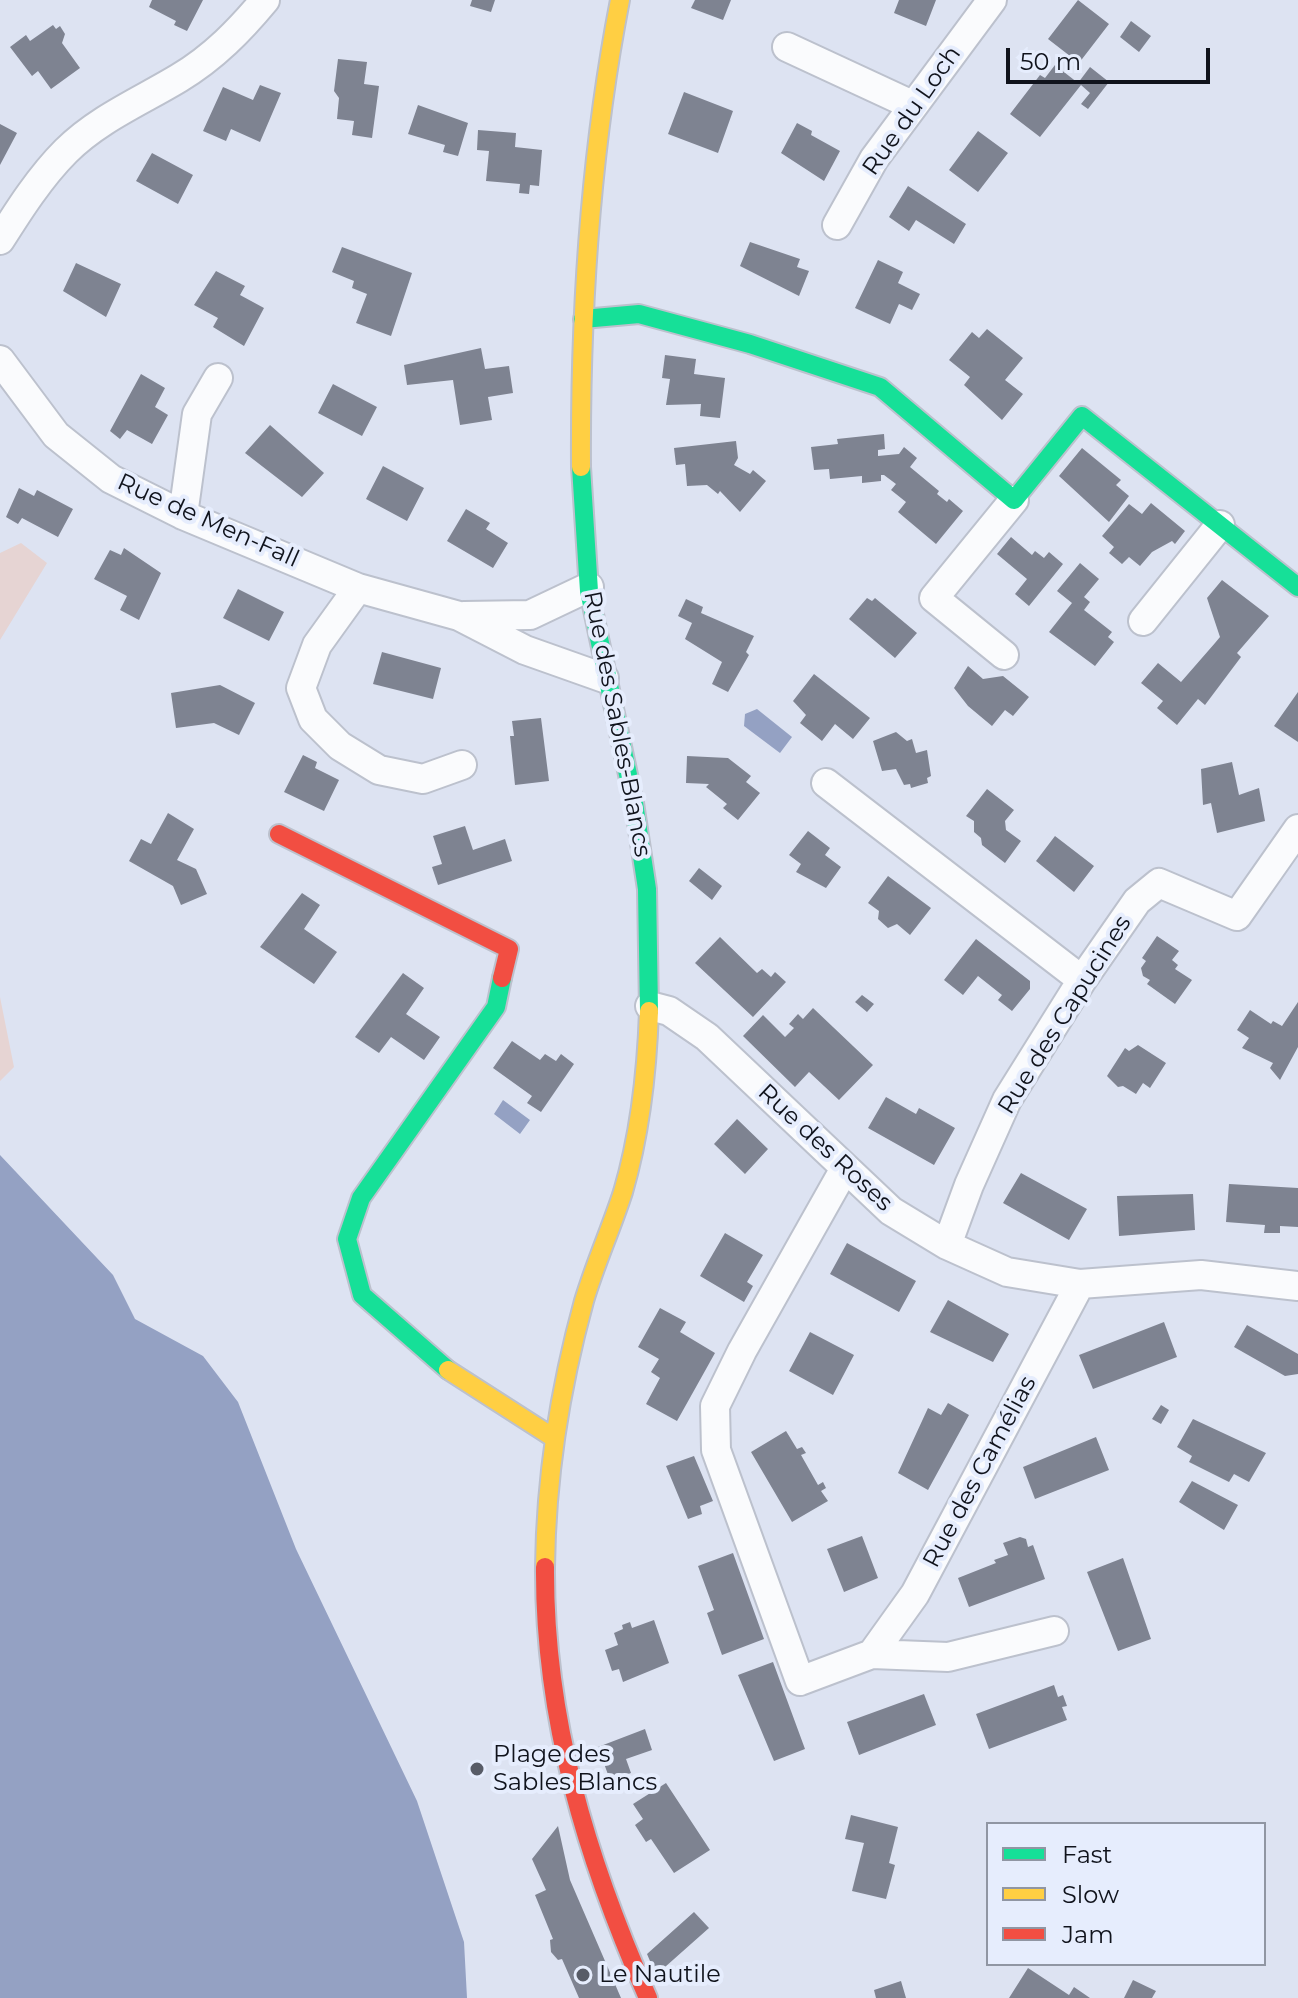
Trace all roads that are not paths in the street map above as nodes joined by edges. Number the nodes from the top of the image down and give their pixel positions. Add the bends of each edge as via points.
1 (265, 0) edge
2 (620, 0) edge
3 (992, 0) edge
4 (787, 47) dead end
5 (912, 105) junction
6 (837, 225) dead end
7 (0, 240) edge
8 (583, 319) junction
9 (0, 360) edge
10 (218, 378) dead end
11 (1014, 500) junction
12 (183, 515) junction
13 (1220, 525) junction
14 (589, 587) junction
15 (1298, 587) edge
16 (358, 588) junction
17 (459, 616) junction
18 (1143, 621) dead end
19 (1004, 655) dead end
20 (604, 678) junction
21 (462, 765) dead end
22 (826, 783) dead end
23 (1298, 829) edge
24 (279, 834) dead end
25 (1082, 980) junction
26 (650, 1006) junction
27 (844, 1170) junction
28 (947, 1245) junction
29 (1080, 1284) junction
30 (1298, 1286) edge
31 (554, 1438) junction
32 (1054, 1631) dead end
33 (872, 1654) junction
34 (648, 1998) edge

1 - 7 street via 233,39 182,76 112,115 66,151
2 - 8 street, Rue des Sables-Blancs via 593,179
3 - 5 street, Rue du Loch
4 - 5 street
5 - 6 street, Rue du Loch
8 - 11 street via 639,314 880,387
8 - 14 street, Rue des Sables-Blancs via 581,452
9 - 12 street, Rue de Men-Fall via 56,435 111,479
10 - 12 street via 197,414
11 - 13 street via 1082,416
11 - 19 street via 934,598
12 - 16 street, Rue de Men-Fall
13 - 15 street
13 - 18 street
14 - 17 street, Rue de Men-Fall via 530,615
14 - 20 street, Rue des Sables-Blancs
16 - 17 street, Rue de Men-Fall
16 - 21 street via 317,645 301,688 313,719 340,746 379,770 423,779
17 - 20 street, Rue de Men-Fall via 525,650
20 - 26 street, Rue des Sables-Blancs via 642,835
22 - 25 street
23 - 25 street, Rue des Capucines via 1237,916 1159,883 1137,901
24 - 31 street via 509,949 496,1007 361,1198 347,1239 362,1295 461,1382
25 - 28 street, Rue des Capucines via 1007,1100
26 - 27 street, Rue des Roses via 669,1011 707,1037
26 - 31 street, Rue des Sables-Blancs via 644,1089 626,1180 584,1303
27 - 28 street, Rue des Roses via 891,1211
27 - 33 street via 715,1406 716,1450 800,1681
28 - 29 street, Rue des Roses via 1007,1272
29 - 30 street, Rue des Roses via 1201,1275
29 - 33 street, Rue des Camélias via 915,1594
31 - 34 street, Rue des Sables-Blancs via 542,1562 552,1687 593,1862
32 - 33 street via 948,1657

